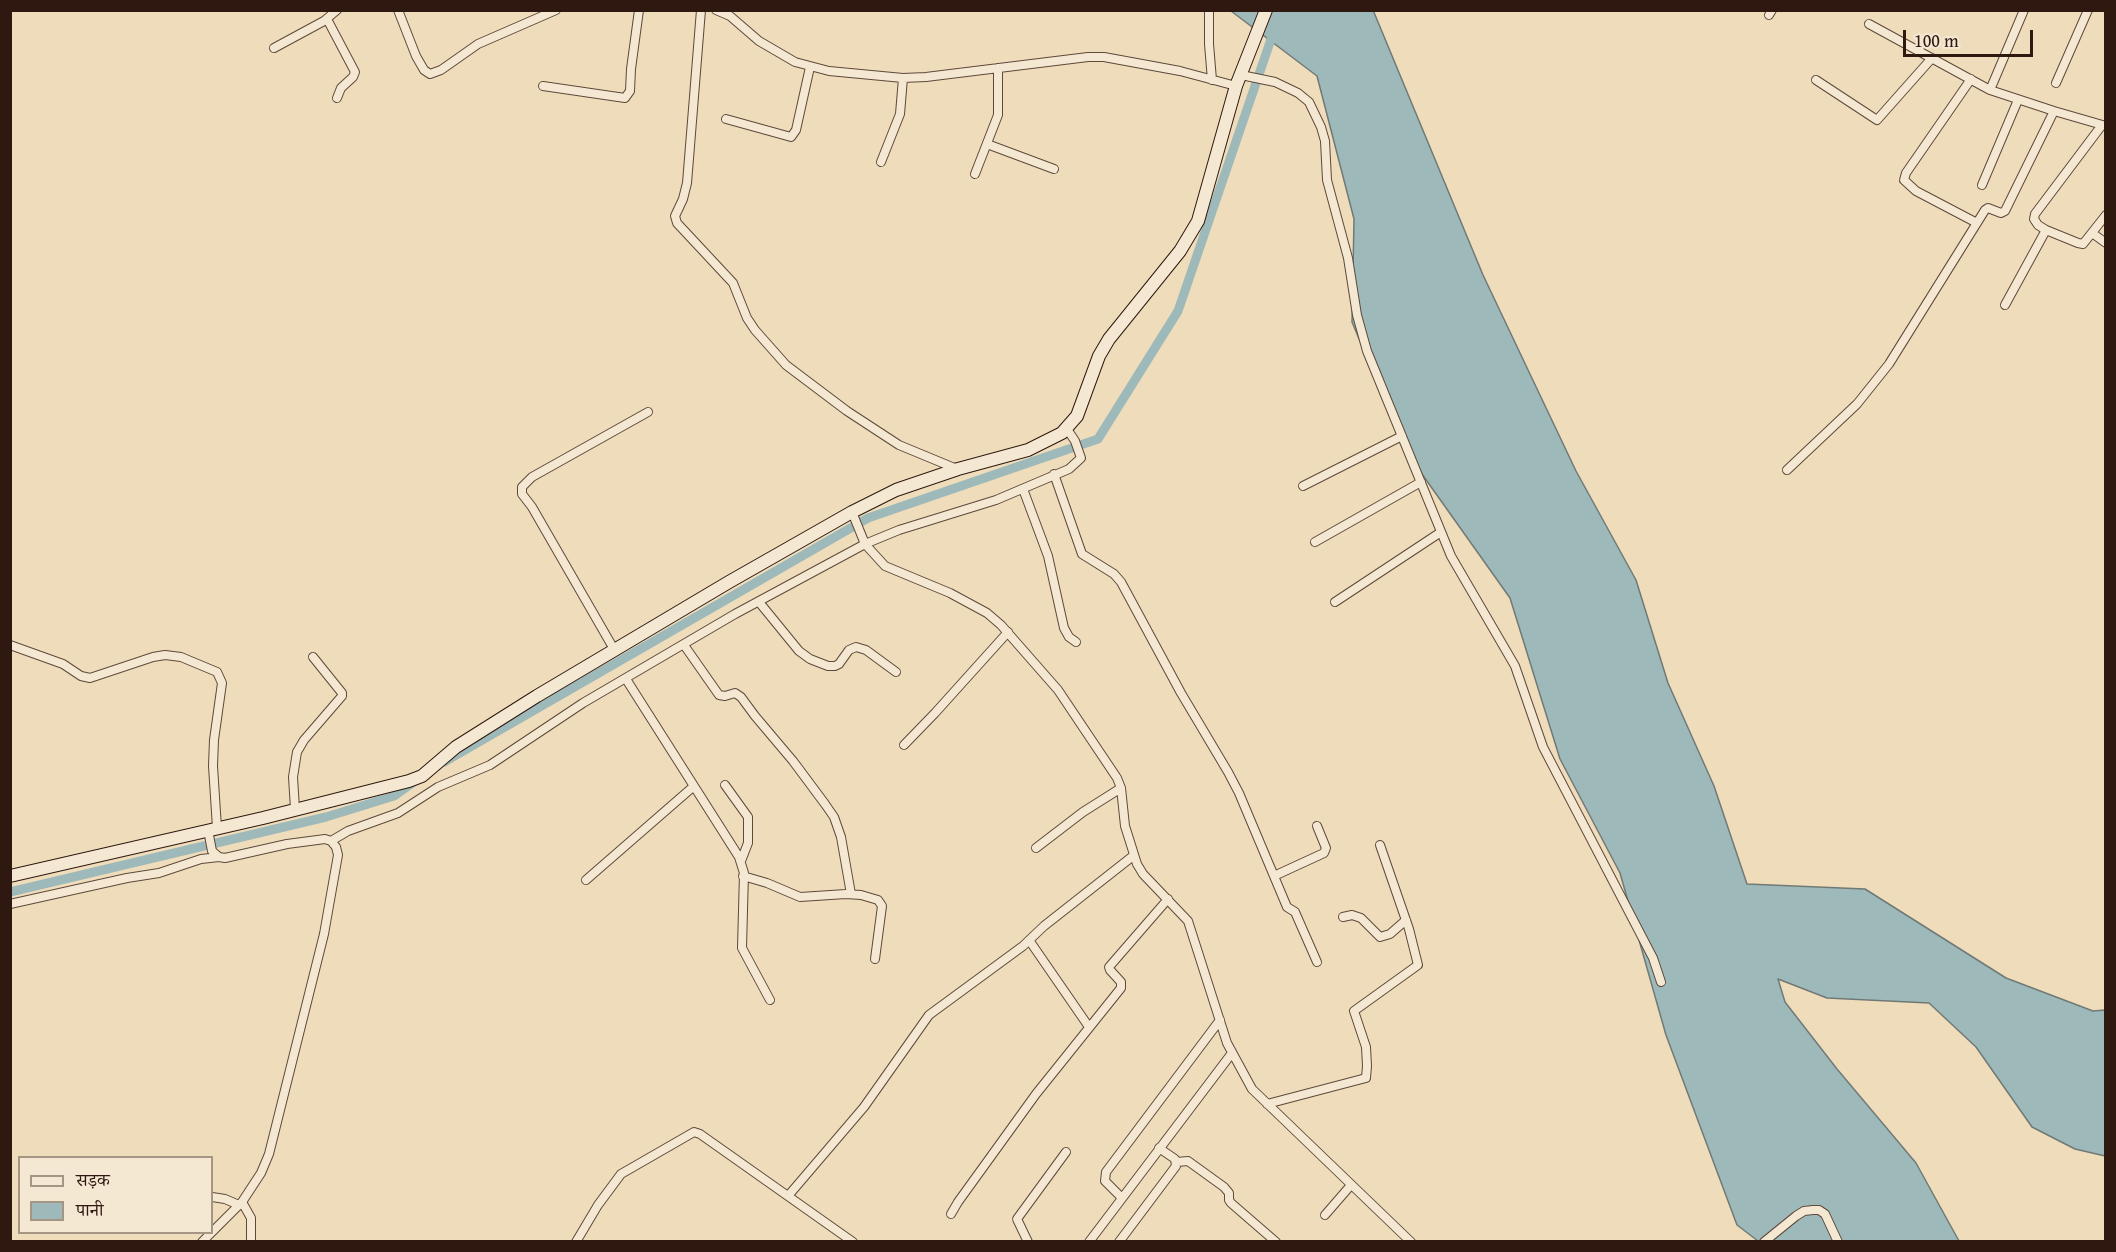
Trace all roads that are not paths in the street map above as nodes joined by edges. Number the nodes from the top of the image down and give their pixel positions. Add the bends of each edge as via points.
1 (338, 10) edge
2 (398, 10) edge
3 (556, 10) edge
4 (639, 10) edge
5 (701, 10) edge
6 (716, 10) edge
7 (1209, 10) edge
8 (1266, 10) edge
9 (2024, 10) edge
10 (2088, 10) edge
11 (327, 19) junction
12 (1869, 24) dead end
13 (274, 48) dead end
14 (1932, 58) junction
15 (810, 67) junction
16 (998, 68) junction
17 (1240, 77) junction
18 (903, 78) junction
19 (1971, 79) junction
20 (1212, 80) junction
21 (1816, 80) dead end
22 (2056, 83) dead end
23 (543, 86) dead end
24 (1990, 90) junction
25 (337, 98) dead end
26 (2018, 100) junction
27 (2055, 111) junction
28 (726, 120) dead end
29 (2104, 126) edge
30 (987, 144) junction
31 (881, 162) dead end
32 (1054, 169) dead end
33 (975, 174) dead end
34 (1982, 185) dead end
35 (2106, 215) edge
36 (1977, 223) junction
37 (2046, 230) junction
38 (2092, 233) junction
39 (2106, 243) edge
40 (2005, 304) dead end
41 (648, 412) dead end
42 (1067, 429) junction
43 (1402, 436) junction
44 (958, 469) junction
45 (1787, 470) dead end
46 (1054, 474) junction
47 (1421, 482) junction
48 (1303, 486) dead end
49 (1023, 489) junction
50 (853, 516) junction
51 (1441, 532) junction
52 (1315, 542) dead end
53 (865, 544) junction
54 (759, 602) junction
55 (1335, 602) dead end
56 (1008, 632) junction
57 (1076, 642) dead end
58 (10, 645) edge
59 (684, 645) junction
60 (615, 651) junction
61 (313, 657) dead end
62 (896, 672) dead end
63 (626, 679) junction
64 (904, 745) dead end
65 (725, 785) dead end
66 (694, 786) junction
67 (1121, 788) junction
68 (295, 809) junction
69 (1317, 826) dead end
70 (211, 833) junction
71 (331, 841) junction
72 (1380, 845) dead end
73 (1036, 848) dead end
74 (215, 854) junction
75 (1133, 856) junction
76 (741, 861) junction
77 (10, 876) edge
78 (743, 876) junction
79 (1274, 876) junction
80 (586, 880) dead end
81 (851, 894) junction
82 (1168, 899) junction
83 (10, 904) edge
84 (1343, 917) dead end
85 (1406, 920) junction
86 (1029, 940) junction
87 (875, 959) dead end
88 (1317, 962) dead end
89 (1661, 982) dead end
90 (770, 1000) dead end
91 (1220, 1020) junction
92 (1089, 1027) junction
93 (1232, 1053) junction
94 (1267, 1104) junction
95 (1159, 1148) junction
96 (1066, 1152) dead end
97 (1177, 1162) junction
98 (1351, 1185) junction
99 (788, 1196) junction
100 (213, 1197) edge
101 (1122, 1197) junction
102 (244, 1206) junction
103 (951, 1215) dead end
104 (1325, 1215) dead end
105 (213, 1232) edge
106 (251, 1242) edge
107 (576, 1242) edge
108 (853, 1242) edge
109 (1028, 1242) edge
110 (1089, 1242) edge
111 (1119, 1242) edge
112 (1276, 1242) edge
113 (1411, 1242) edge
114 (1764, 1242) edge
115 (1838, 1242) edge

1 - 11 street
2 - 3 street via 416,56 430,74 478,44
4 - 23 street via 630,91 625,98
5 - 44 street via 687,183 675,216 678,223 733,284 755,330 786,365 899,445
6 - 15 street via 730,16 759,41
7 - 20 street
8 - 17 street
9 - 24 street
10 - 22 street
11 - 13 street
11 - 25 street via 355,72
12 - 14 street
14 - 19 street
14 - 21 street via 1877,120
15 - 18 street
15 - 28 street via 791,137
16 - 18 street
16 - 20 street via 1104,57
16 - 30 street via 998,115
17 - 20 street
17 - 42 street via 1191,236 1109,339 1077,416
17 - 43 street via 1275,82 1298,93 1309,102 1321,127 1327,180 1348,258 1361,332
18 - 31 street via 900,114
19 - 24 street
19 - 36 street via 1904,180 1916,191
24 - 26 street
26 - 27 street
26 - 34 street
27 - 29 street
27 - 36 street via 2005,212 1986,209
29 - 37 street via 2036,214 2035,222
30 - 32 street
30 - 33 street
35 - 38 street
36 - 45 street via 1877,379 1857,404
37 - 38 street via 2078,243
37 - 40 street
38 - 39 street
41 - 60 street via 532,477 522,487 522,494
42 - 44 street via 1028,450
42 - 46 street via 1081,458 1076,465
43 - 47 street
43 - 48 street
44 - 50 street via 896,490
46 - 49 street
46 - 79 street via 1082,554 1121,582 1232,779
47 - 51 street
47 - 52 street
49 - 53 street
49 - 57 street via 1048,556 1064,628
50 - 53 street
50 - 60 street via 729,582
51 - 55 street
51 - 89 street via 1459,572 1515,666 1543,747 1653,958
53 - 54 street
53 - 56 street via 885,566 965,599
54 - 59 street
54 - 62 street via 810,659 835,666 856,647
56 - 64 street
56 - 67 street via 1062,696
58 - 70 street via 90,678 165,655 181,657 217,672 222,683 214,740
59 - 63 street
59 - 81 street via 719,695 735,693 741,697 834,817
60 - 68 street via 456,747 422,776
61 - 68 street via 342,696 297,752 293,777
63 - 66 street
63 - 71 street via 490,765 438,787 398,813
65 - 76 street via 748,818 748,843
66 - 76 street
66 - 80 street
67 - 73 street
67 - 75 street
68 - 70 street
69 - 79 street via 1326,848 1324,853
70 - 74 street
70 - 77 street
71 - 74 street via 318,839 225,858
71 - 102 street via 338,855 321,946 269,1154
72 - 85 street
74 - 83 street via 159,873
75 - 82 street
75 - 86 street
76 - 78 street
78 - 81 street via 800,897
78 - 90 street via 742,948
79 - 88 street
81 - 87 street via 882,903
82 - 91 street via 1188,921
82 - 92 street via 1110,964 1121,988
84 - 85 street via 1361,918 1380,938
85 - 94 street via 1418,965 1354,1011 1366,1047 1366,1078
86 - 92 street
86 - 99 street via 928,1015 864,1107
91 - 93 street
91 - 101 street via 1106,1172 1104,1180
92 - 103 street via 1036,1094
93 - 94 street via 1252,1089
93 - 95 street
94 - 98 street
95 - 97 street
95 - 101 street
96 - 109 street via 1017,1219
97 - 111 street
97 - 112 street via 1188,1161 1224,1187 1231,1203
98 - 104 street
98 - 113 street
99 - 107 street via 700,1134 692,1133 621,1174
99 - 108 street
100 - 102 street
101 - 110 street
102 - 105 street
102 - 106 street via 251,1218
114 - 115 street via 1804,1211 1819,1210 1825,1214

